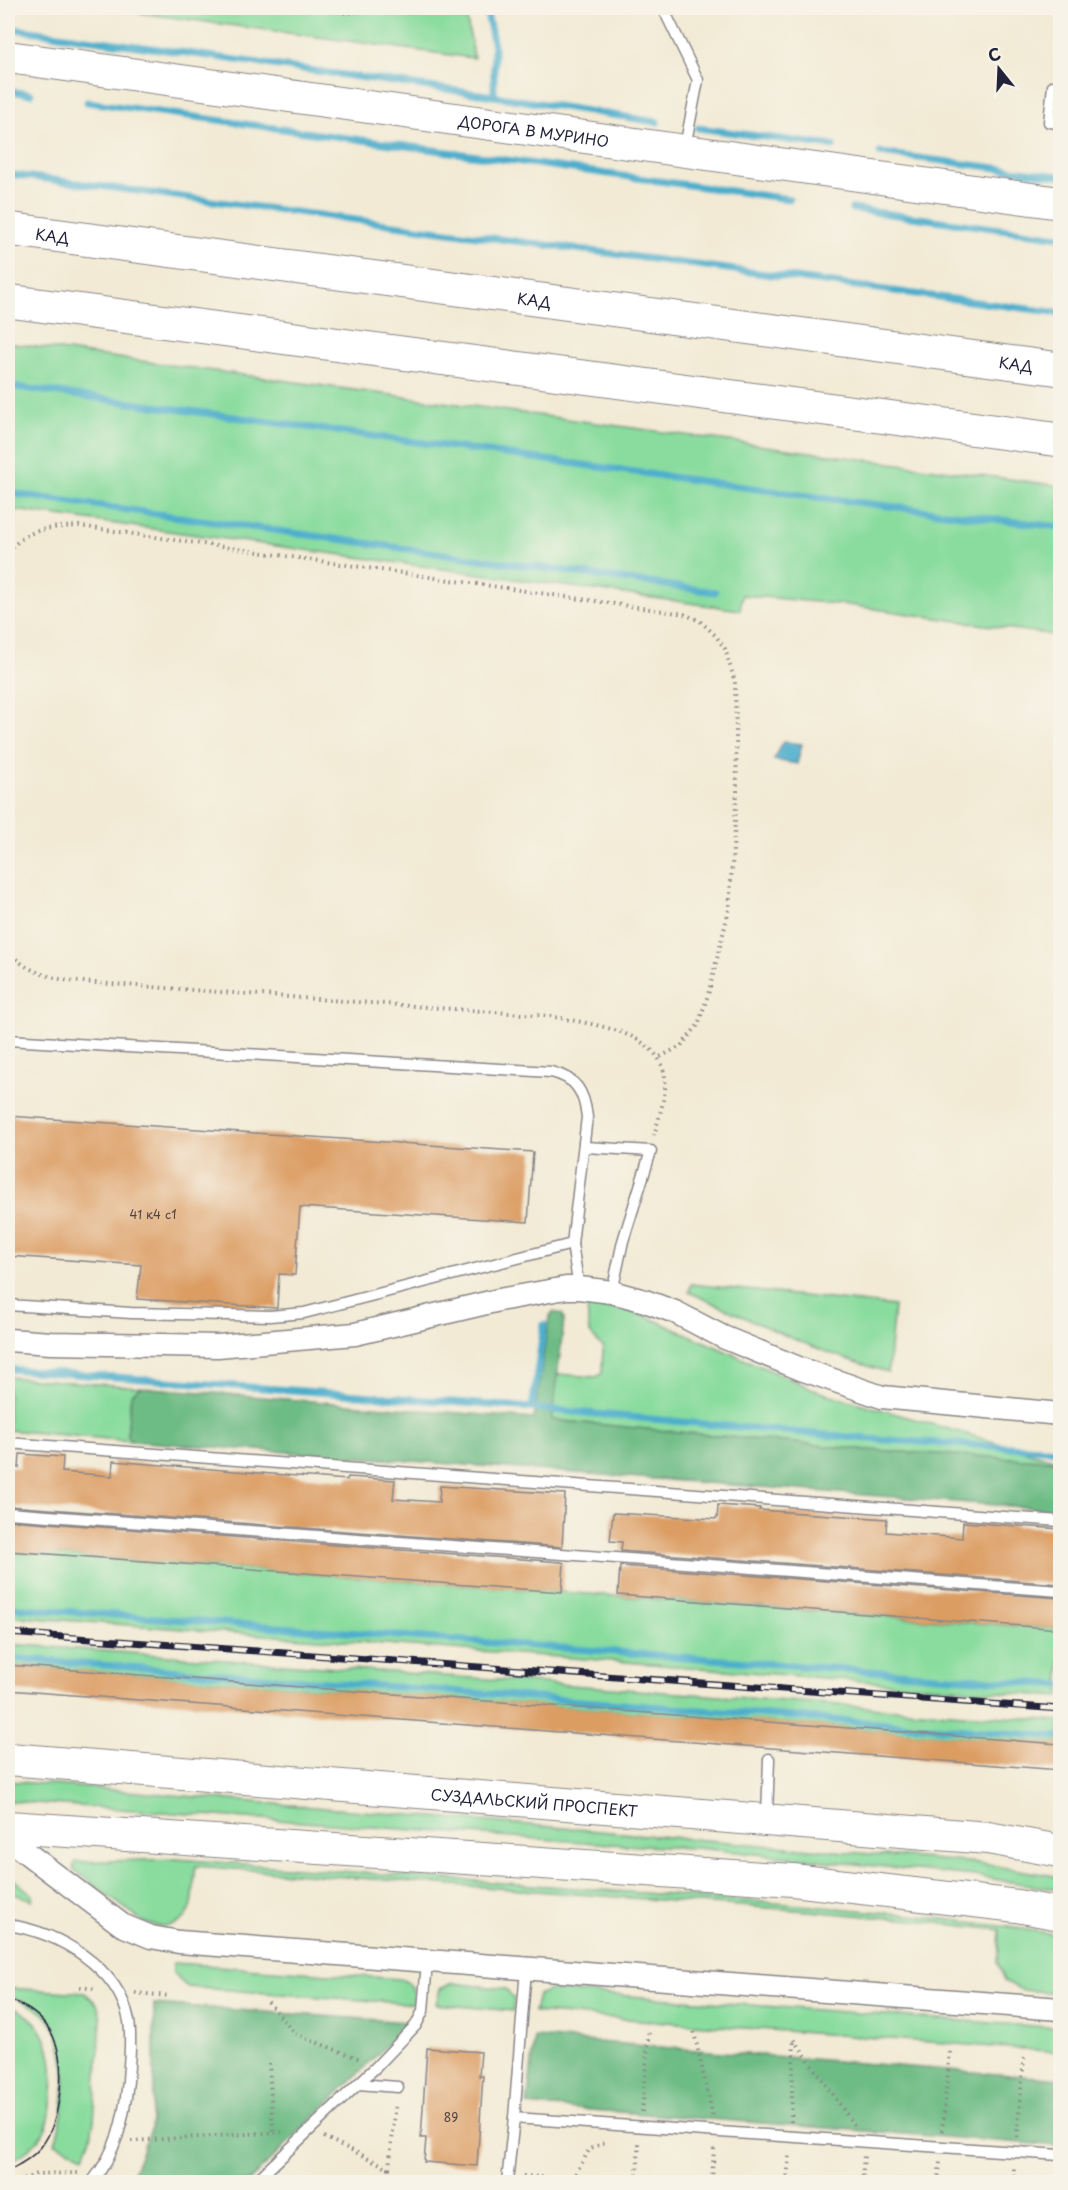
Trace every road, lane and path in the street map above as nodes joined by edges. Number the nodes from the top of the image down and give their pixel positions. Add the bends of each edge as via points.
1 (308, 8) edge
2 (382, 8) edge
3 (663, 8) edge
4 (8, 57) edge
5 (1053, 86) dead end
6 (1060, 123) edge
7 (685, 151) junction
8 (1060, 203) edge
9 (8, 229) edge
10 (8, 301) edge
11 (1060, 369) edge
12 (1060, 440) edge
13 (8, 552) edge
14 (8, 950) edge
15 (8, 1040) edge
16 (658, 1058) junction
17 (585, 1147) junction
18 (651, 1151) junction
19 (572, 1244) junction
20 (579, 1288) junction
21 (612, 1292) junction
22 (8, 1305) edge
23 (8, 1340) edge
24 (1060, 1414) edge
25 (8, 1443) edge
26 (8, 1513) edge
27 (1060, 1521) edge
28 (1060, 1591) edge
29 (8, 1759) edge
30 (769, 1759) dead end
31 (767, 1820) junction
32 (8, 1827) edge
33 (8, 1839) edge
34 (1060, 1851) edge
35 (1060, 1914) edge
36 (8, 1925) edge
37 (427, 1962) junction
38 (526, 1969) junction
39 (268, 2002) dead end
40 (1060, 2009) edge
41 (649, 2029) dead end
42 (694, 2032) dead end
43 (950, 2051) dead end
44 (1024, 2057) dead end
45 (269, 2062) dead end
46 (377, 2066) junction
47 (358, 2084) junction
48 (398, 2088) joint
49 (514, 2118) junction
50 (616, 2126) junction
51 (640, 2127) junction
52 (309, 2130) junction
53 (273, 2132) junction
54 (716, 2132) junction
55 (790, 2137) junction
56 (116, 2142) junction
57 (866, 2142) junction
58 (941, 2147) junction
59 (1016, 2152) junction
60 (1060, 2155) edge
61 (389, 2168) junction
62 (100, 2173) junction
63 (637, 2175) dead end
64 (507, 2179) edge
65 (573, 2179) junction
66 (712, 2180) dead end
67 (18, 2182) edge
68 (92, 2182) edge
69 (255, 2182) edge
70 (389, 2182) edge
71 (568, 2182) edge
72 (787, 2182) edge
73 (862, 2182) edge

1 - 2 path via 348,13
3 - 7 lane via 698,80
4 - 7 main road, ДОРОГА В МУРИНО
5 - 6 lane via 1049,122
7 - 8 main road, ДОРОГА В МУРИНО
9 - 11 highway, КАД
10 - 12 highway
13 - 16 path via 41,528 78,526 684,614 700,621 725,649 735,682 737,792 729,910 698,1025 681,1046
14 - 16 path via 14,959 39,974 69,981 550,1016 624,1032 647,1045
15 - 17 lane via 551,1072 567,1076 585,1102
16 - 18 path via 665,1089
17 - 18 lane
17 - 19 lane
18 - 21 lane
19 - 20 lane
19 - 22 lane via 304,1313 130,1313
20 - 21 street
20 - 23 street via 499,1300 343,1335 218,1346
21 - 24 street via 675,1312 801,1370 882,1396
25 - 27 lane
26 - 28 lane
29 - 31 main road, СУЗДАЛЬСКИЙ ПРОСПЕКТ
30 - 31 lane
31 - 34 main road, СУЗДАЛЬСКИЙ ПРОСПЕКТ via 988,1838
32 - 35 main road via 793,1880
33 - 37 street via 122,1925 151,1937 204,1946
36 - 56 lane via 76,1949 119,1992 131,2042 125,2112
37 - 38 street
37 - 46 lane via 423,2011 416,2025
38 - 40 street
38 - 49 lane
39 - 46 path via 295,2034
41 - 51 path
42 - 54 path
43 - 58 path
44 - 59 path
45 - 53 path
46 - 47 lane
47 - 48 lane
47 - 52 lane
48 - 61 path
49 - 50 lane
49 - 64 lane
50 - 51 lane
50 - 65 path via 612,2139 589,2150
51 - 54 lane
51 - 63 path
52 - 53 path
52 - 61 path
52 - 69 lane
53 - 56 path
54 - 55 lane
54 - 66 path
55 - 57 lane
55 - 57 path via 794,2039
55 - 72 path
56 - 62 lane
57 - 58 lane
57 - 73 path
58 - 59 lane
59 - 60 lane
61 - 70 path
62 - 67 path via 36,2174
62 - 68 lane
64 - 65 path
65 - 71 path

